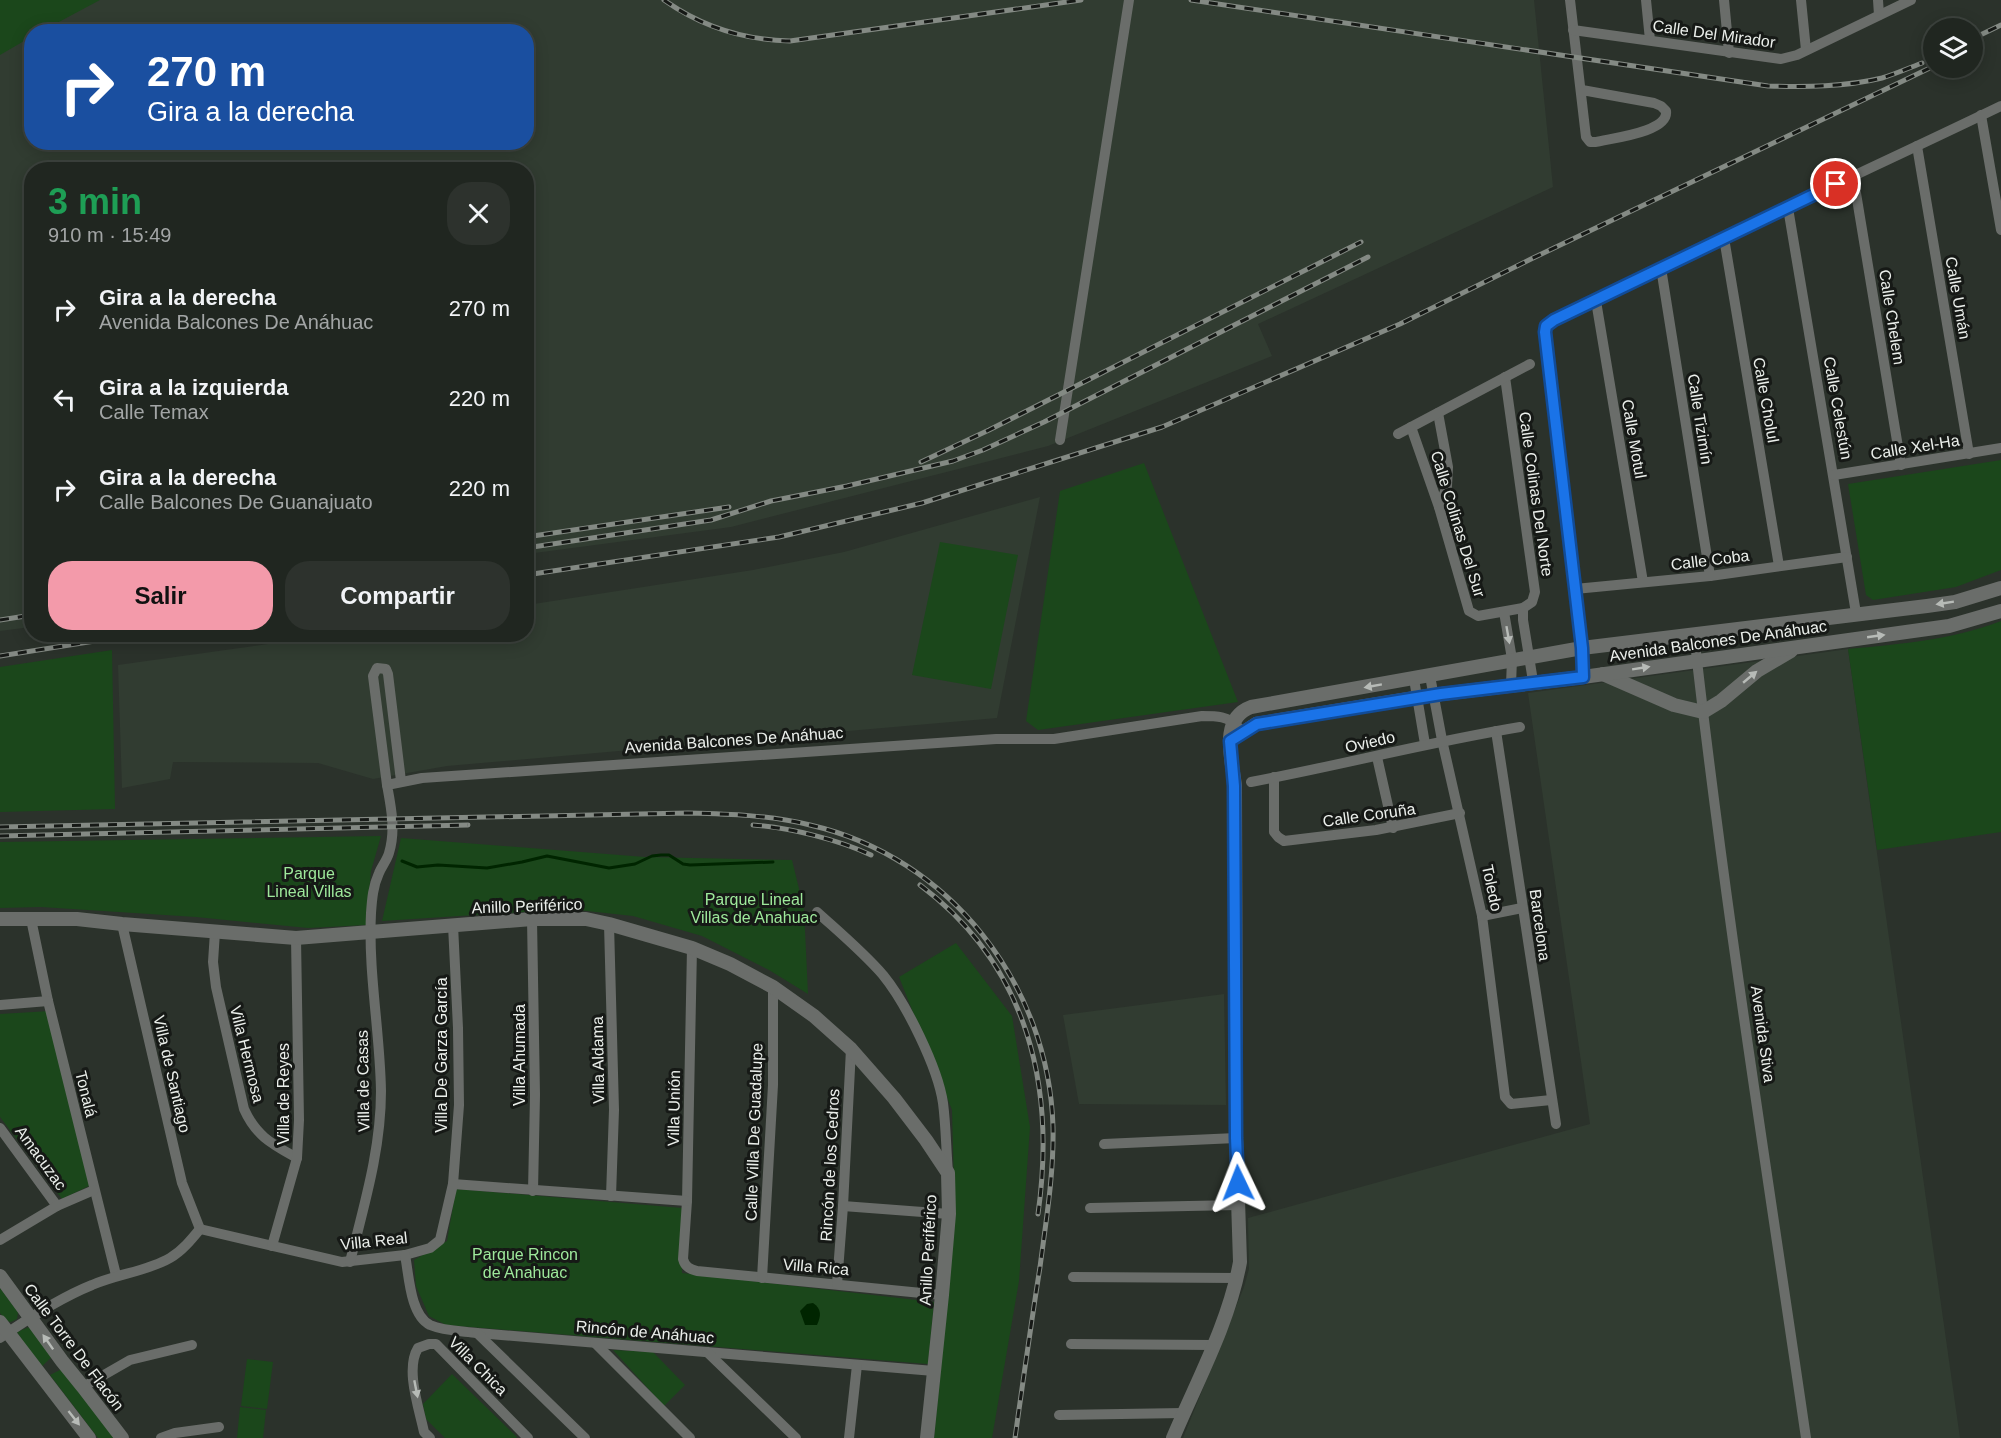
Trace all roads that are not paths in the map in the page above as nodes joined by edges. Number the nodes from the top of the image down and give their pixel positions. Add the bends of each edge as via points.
1 (1129, 0) edge
2 (1570, 0) edge
3 (1646, 0) edge
4 (1724, 0) edge
5 (1801, 0) edge
6 (1878, 0) edge
7 (1911, 0) edge
8 (1879, 15) junction
9 (1573, 30) junction
10 (1650, 40) junction
11 (1806, 50) junction
12 (1729, 53) junction
13 (1582, 90) junction
14 (2001, 106) edge
15 (1981, 115) junction
16 (1917, 146) junction
17 (1853, 175) junction
18 (1788, 208) junction
19 (2001, 230) edge
20 (1724, 238) junction
21 (1661, 268) junction
22 (1596, 301) junction
23 (1530, 364) dead end
24 (1506, 377) junction
25 (1438, 413) junction
26 (1411, 427) junction
27 (1398, 434) dead end
28 (1060, 440) dead end
29 (2001, 448) edge
30 (1969, 454) junction
31 (1901, 465) junction
32 (1834, 476) junction
33 (1439, 507) junction
34 (1847, 557) junction
35 (1779, 566) junction
36 (1710, 576) junction
37 (1643, 582) junction
38 (2001, 588) edge
39 (1575, 589) junction
40 (1523, 608) junction
41 (2001, 611) edge
42 (1504, 612) junction
43 (1856, 614) junction
44 (1694, 634) junction
45 (1823, 643) junction
46 (1801, 646) junction
47 (1582, 648) junction
48 (1529, 656) junction
49 (1512, 659) junction
50 (1697, 660) junction
51 (1602, 674) junction
52 (1434, 675) junction
53 (1583, 677) junction
54 (1410, 680) junction
55 (1533, 681) junction
56 (1511, 685) junction
57 (1437, 694) junction
58 (1414, 698) junction
59 (1703, 712) junction
60 (393, 719) junction
61 (378, 720) junction
62 (1233, 720) junction
63 (1520, 727) dead end
64 (1497, 731) junction
65 (1244, 733) junction
66 (1442, 740) junction
67 (1230, 741) junction
68 (1425, 744) junction
69 (1377, 756) junction
70 (397, 758) junction
71 (383, 761) junction
72 (1274, 777) junction
73 (401, 781) junction
74 (1251, 782) dead end
75 (387, 785) junction
76 (1460, 813) junction
77 (1393, 828) junction
78 (1522, 908) junction
79 (817, 912) dead end
80 (1482, 916) junction
81 (0, 919) edge
82 (31, 919) junction
83 (532, 919) junction
84 (122, 924) junction
85 (609, 924) junction
86 (453, 925) junction
87 (215, 932) junction
88 (371, 933) junction
89 (296, 938) junction
90 (692, 948) junction
91 (773, 987) junction
92 (48, 1001) junction
93 (0, 1005) edge
94 (851, 1049) junction
95 (1551, 1100) junction
96 (1556, 1124) dead end
97 (0, 1128) edge
98 (1236, 1138) junction
99 (1104, 1144) dead end
100 (297, 1158) junction
101 (948, 1173) junction
102 (453, 1184) junction
103 (94, 1190) junction
104 (533, 1191) junction
105 (611, 1196) junction
106 (687, 1201) junction
107 (1238, 1205) junction
108 (57, 1206) junction
109 (843, 1206) junction
110 (1090, 1208) dead end
111 (948, 1214) junction
112 (200, 1229) junction
113 (0, 1240) edge
114 (272, 1246) junction
115 (405, 1255) junction
116 (350, 1262) junction
117 (688, 1268) joint
118 (116, 1275) junction
119 (0, 1276) edge
120 (1073, 1277) dead end
121 (762, 1278) junction
122 (1237, 1278) junction
123 (837, 1284) junction
124 (942, 1295) junction
125 (32, 1318) junction
126 (3, 1331) edge
127 (477, 1333) junction
128 (595, 1343) junction
129 (1071, 1344) dead end
130 (192, 1345) dead end
131 (1213, 1345) junction
132 (707, 1352) junction
133 (62, 1361) junction
134 (857, 1365) junction
135 (934, 1371) junction
136 (40, 1375) junction
137 (83, 1387) junction
138 (1183, 1413) junction
139 (1059, 1415) dead end
140 (219, 1427) dead end
141 (526, 1437) edge
142 (89, 1438) edge
143 (122, 1438) edge
144 (160, 1438) edge
145 (430, 1438) edge
146 (585, 1438) edge
147 (690, 1438) edge
148 (796, 1438) edge
149 (849, 1438) edge
150 (927, 1438) edge
151 (1173, 1438) edge
152 (1806, 1438) edge

1 - 28 street
2 - 9 street
3 - 10 street
4 - 12 street
5 - 11 street
6 - 8 street
7 - 8 street, Calle Del Mirador
8 - 11 street, Calle Del Mirador
9 - 10 street, Calle Del Mirador
9 - 13 street
10 - 12 street, Calle Del Mirador
11 - 12 street, Calle Del Mirador via 1781,59
13 - 13 street via 1658,104 1666,111 1666,117 1652,129 1592,142 1586,137
14 - 15 street
15 - 16 street
15 - 19 street
16 - 17 street
16 - 30 street, Calle Umán
17 - 18 street
17 - 31 street, Calle Chelem
18 - 20 street
18 - 32 street, Calle Celestún
20 - 21 street
20 - 35 street, Calle Cholul
21 - 22 street
21 - 36 street, Calle Tizimín
22 - 37 street, Calle Motul
22 - 39 street via 1554,320 1545,332
23 - 24 street
24 - 25 street
24 - 40 street, Calle Colinas Del Norte via 1535,592 1532,602
25 - 26 street
25 - 33 street via 1448,466 1447,486
26 - 27 street
26 - 33 street, Calle Colinas Del Sur
29 - 30 street, Calle Xel-Ha
30 - 31 street, Calle Xel-Ha
31 - 32 street, Calle Xel-Ha
32 - 34 street, Calle Celestún
33 - 42 street, Calle Colinas Del Sur via 1469,611 1478,615
34 - 35 street, Calle Coba
34 - 43 street, Calle Celestún
35 - 36 street, Calle Coba
36 - 37 street, Calle Coba
37 - 39 street, Calle Coba
38 -> 43 street, Avenida Balcones De Anáhuac via 1955,602
39 - 47 street
40 - 42 street, Calle Colinas Del Sur
40 - 48 street, Calle Colinas Del Norte
45 -> 41 street, Avenida Balcones De Anáhuac via 1949,626
42 -> 49 street
43 - 44 street, Avenida Balcones De Anáhuac
43 - 45 street via 1852,630
44 - 47 street, Avenida Balcones De Anáhuac
44 - 50 street, Avenida Stiva
45 - 46 street, Avenida Balcones De Anáhuac
46 - 50 street, Avenida Balcones De Anáhuac
59 -> 46 street via 1765,665
47 - 48 street, Avenida Balcones De Anáhuac
47 - 53 street
48 - 49 street, Avenida Balcones De Anáhuac
48 - 55 street, Calle Colinas Del Norte
49 - 52 street, Avenida Balcones De Anáhuac
49 - 56 street
51 -> 50 street, Avenida Balcones De Anáhuac
50 - 59 street, Avenida Stiva
51 - 53 street, Avenida Balcones De Anáhuac
51 - 59 street via 1674,705
52 - 54 street, Avenida Balcones De Anáhuac
52 - 57 street
53 - 55 street, Avenida Balcones De Anáhuac
54 - 58 street
54 -> 62 street, Avenida Balcones De Anáhuac via 1251,707
55 - 56 street, Avenida Balcones De Anáhuac
56 - 57 street, Avenida Balcones De Anáhuac
57 - 58 street, Avenida Balcones De Anáhuac
57 - 66 street, Toledo
58 - 65 street, Avenida Balcones De Anáhuac via 1257,724
58 - 68 street
59 - 152 street, Avenida Stiva
60 - 61 street
60 - 61 street via 388,674 386,669 377,668 373,676
60 - 70 street
61 - 71 street
62 - 65 street
62 - 67 street
62 - 73 street, Avenida Balcones De Anáhuac via 1202,716 1054,740 996,738
63 - 64 street, Oviedo
64 - 66 street, Oviedo
64 - 78 street, Barcelona
65 - 67 street, Avenida Balcones De Anáhuac
66 - 68 street, Oviedo
66 - 76 street, Toledo
67 - 98 street via 1234,786
68 - 69 street, Oviedo
69 - 72 street, Oviedo
69 - 77 street
70 - 71 street
70 - 73 street
71 - 75 street
72 - 74 street, Oviedo
72 - 77 street, Calle Coruña via 1274,832 1281,840
73 - 75 street, Avenida Balcones De Anáhuac
75 - 88 street via 392,841 374,891
76 - 77 street, Calle Coruña
76 - 80 street, Toledo
78 - 80 street
78 - 95 street, Barcelona
79 - 101 street via 884,977 923,1045 943,1102
80 - 95 street, Toledo via 1505,1096 1513,1104
81 - 82 street, Anillo Periférico
82 - 84 street, Anillo Periférico
82 - 92 street, Tonalá
83 - 85 street, Anillo Periférico via 586,919
83 - 86 street, Anillo Periférico
83 - 104 street, Villa Ahumada
84 - 87 street, Anillo Periférico
84 - 112 street, Villa de Santiago via 182,1183
85 - 90 street, Anillo Periférico
85 - 105 street, Villa Aldama via 614,1110
86 - 88 street, Anillo Periférico
86 - 102 street, Villa De Garza García via 459,1105
87 - 89 street, Anillo Periférico
87 - 100 street, Villa Hermosa via 216,987 244,1109 259,1135
88 - 89 street, Anillo Periférico
88 - 116 street, Villa de Casas via 380,1081 379,1139
89 - 100 street, Villa de Reyes
90 - 91 street, Anillo Periférico
90 - 106 street, Villa Unión
91 - 94 street, Anillo Periférico
91 - 121 street, Calle Villa De Guadalupe via 773,1084
92 - 93 street
92 - 103 street, Tonalá
94 - 101 street, Anillo Periférico via 894,1098
94 - 109 street, Rincón de los Cedros
95 - 96 street, Barcelona
97 - 108 street, Amacuzac
98 - 99 street
98 - 107 street
100 - 114 street, Villa de Reyes
101 - 111 street, Anillo Periférico
102 - 104 street
102 - 115 street, Villa Real via 440,1240 430,1248
103 - 108 street
103 - 118 street, Tonalá
104 - 105 street
105 - 106 street
106 - 117 street, Villa Unión via 683,1259
107 - 110 street
107 - 122 street
108 - 113 street
109 - 111 street
109 - 123 street, Rincón de los Cedros
111 - 124 street, Anillo Periférico
112 - 114 street, Villa Real
112 - 118 street via 172,1257
114 - 116 street, Villa Real
115 - 116 street, Villa Real
115 - 127 street, Rincón de Anáhuac via 415,1308 424,1321
117 - 121 street, Villa Rica
118 - 125 street
119 - 125 street, Calle Torre De Flacón
120 - 122 street
121 - 123 street, Villa Rica
122 - 131 street
123 - 124 street, Villa Rica
124 - 135 street, Anillo Periférico
125 - 126 street
133 -> 125 street, Calle Torre De Flacón
126 - 136 street
127 - 128 street, Rincón de Anáhuac
127 - 146 street
128 - 132 street, Rincón de Anáhuac
128 - 147 street
129 - 131 street
130 - 137 street via 130,1360
131 - 138 street
132 - 134 street, Rincón de Anáhuac
132 - 148 street
133 - 136 street
133 - 137 street, Calle Torre De Flacón
134 - 135 street, Rincón de Anáhuac
134 - 149 street
135 - 150 street, Anillo Periférico
136 -> 142 street
137 - 143 street, Calle Torre De Flacón
138 - 139 street
138 - 151 street
140 - 144 street
141 -> 145 street, Villa Chica via 436,1344 429,1344 418,1348 411,1368 424,1432

